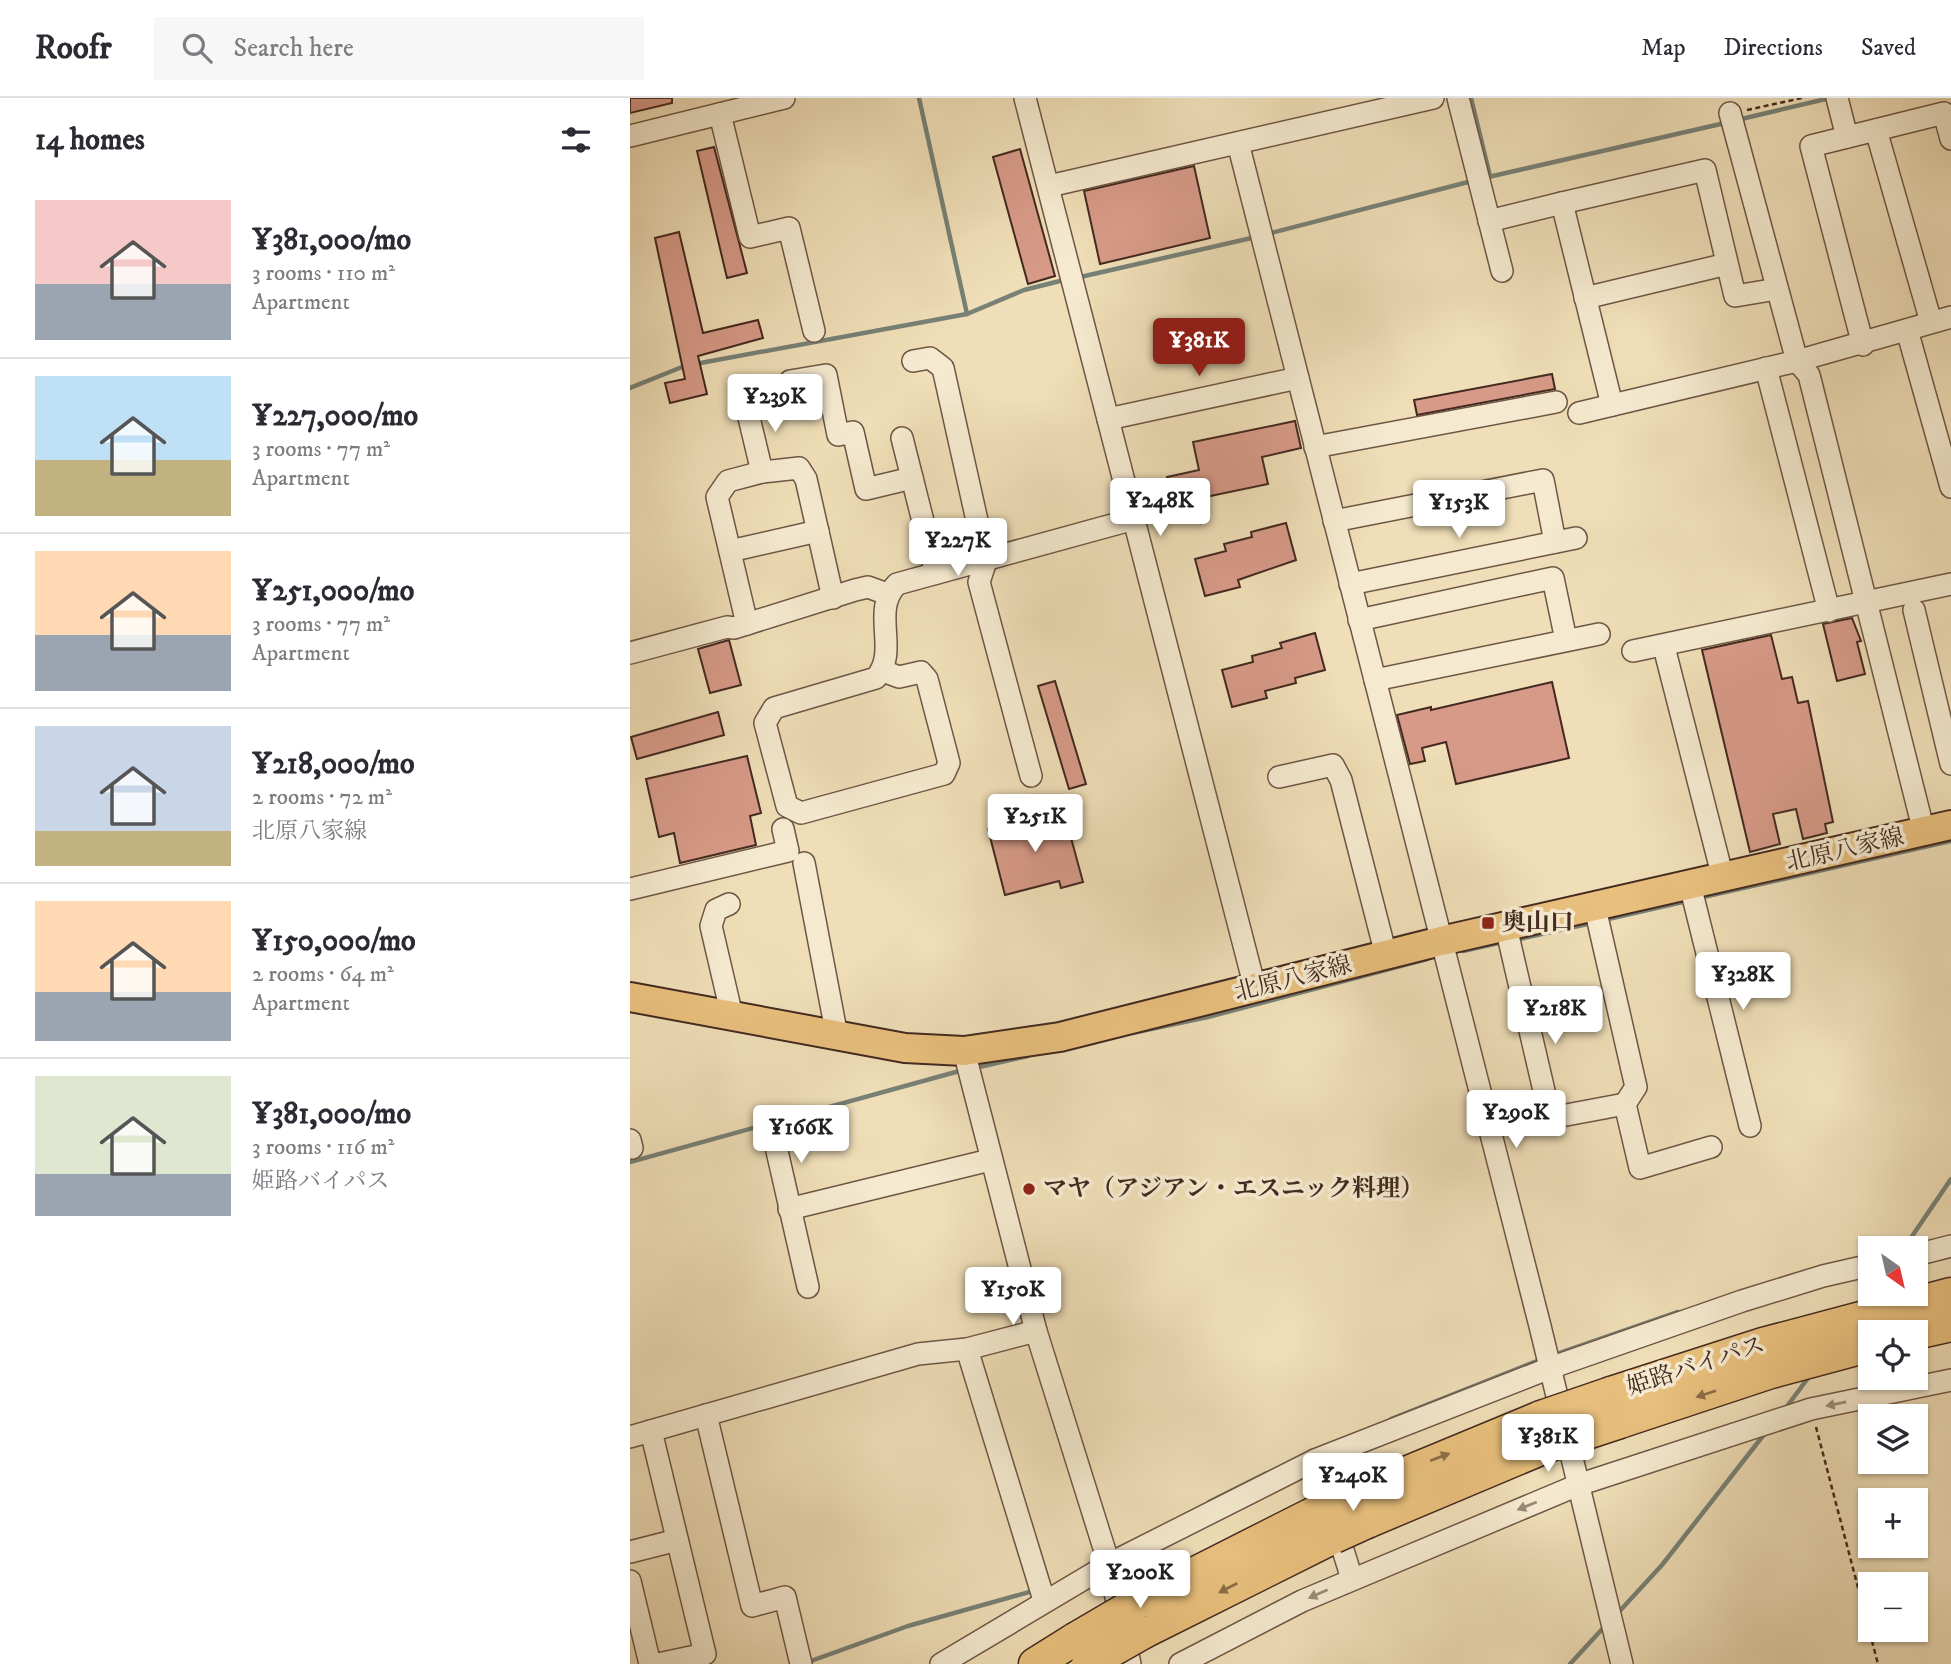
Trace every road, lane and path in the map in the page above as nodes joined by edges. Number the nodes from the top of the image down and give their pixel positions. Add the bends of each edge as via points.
1 (783, 98) edge
2 (1025, 98) edge
3 (1433, 98) edge
4 (1458, 98) edge
5 (1801, 98) edge
6 (1837, 98) edge
7 (1730, 113) joint
8 (720, 114) junction
9 (1876, 130) junction
10 (630, 136) edge
11 (1847, 137) junction
12 (1951, 139) edge
13 (1238, 143) junction
14 (1049, 186) junction
15 (1562, 203) junction
16 (1489, 221) junction
17 (1727, 264) junction
18 (1502, 271) dead end
19 (1777, 289) junction
20 (1586, 298) junction
21 (1941, 320) edge
22 (1907, 330) junction
23 (814, 331) dead end
24 (1863, 345) junction
25 (913, 360) dead end
26 (1797, 361) junction
27 (1766, 368) junction
28 (1298, 378) junction
29 (790, 381) dead end
30 (1556, 402) dead end
31 (746, 405) dead end
32 (1612, 405) junction
33 (1579, 413) dead end
34 (1108, 419) junction
35 (902, 438) dead end
36 (1315, 447) junction
37 (762, 472) junction
38 (912, 478) junction
39 (1951, 487) edge
40 (1134, 519) junction
41 (1334, 521) junction
42 (818, 531) junction
43 (1576, 538) dead end
44 (1555, 542) junction
45 (730, 551) junction
46 (986, 561) junction
47 (936, 573) junction
48 (1350, 584) junction
49 (1951, 584) edge
50 (887, 594) junction
51 (833, 598) junction
52 (1868, 603) junction
53 (1914, 610) dead end
54 (1829, 611) junction
55 (1359, 620) junction
56 (747, 624) junction
57 (1599, 634) dead end
58 (1566, 640) junction
59 (1664, 647) junction
60 (1633, 652) dead end
61 (630, 653) edge
62 (883, 671) junction
63 (1375, 680) junction
64 (1951, 764) edge
65 (1031, 776) dead end
66 (1279, 777) dead end
67 (1938, 829) edge
68 (783, 830) dead end
69 (804, 863) dead end
70 (1723, 878) junction
71 (630, 889) edge
72 (1692, 897) junction
73 (729, 904) dead end
74 (1597, 918) junction
75 (1508, 937) junction
76 (1441, 942) junction
77 (1386, 955) junction
78 (1255, 988) junction
79 (630, 997) edge
80 (732, 1017) junction
81 (837, 1036) junction
82 (967, 1063) junction
83 (1625, 1104) junction
84 (1750, 1126) dead end
85 (772, 1129) dead end
86 (1711, 1147) dead end
87 (990, 1160) junction
88 (789, 1209) junction
89 (1951, 1246) edge
90 (1928, 1252) edge
91 (1858, 1268) edge
92 (808, 1287) dead end
93 (1951, 1294) edge
94 (1951, 1325) edge
95 (1036, 1331) junction
96 (1928, 1331) edge
97 (1858, 1347) edge
98 (967, 1349) junction
99 (1767, 1358) junction
100 (1550, 1368) junction
101 (1951, 1380) edge
102 (1811, 1409) junction
103 (706, 1415) junction
104 (652, 1431) junction
105 (630, 1437) edge
106 (1315, 1460) junction
107 (1578, 1485) junction
108 (677, 1540) junction
109 (630, 1552) edge
110 (1109, 1564) junction
111 (1352, 1579) junction
112 (630, 1581) edge
113 (1044, 1601) junction
114 (1081, 1652) edge
115 (650, 1664) edge
116 (657, 1664) edge
117 (801, 1664) edge
118 (942, 1664) edge
119 (1035, 1664) edge
120 (1130, 1664) edge
121 (1180, 1664) edge
122 (1622, 1664) edge
123 (1878, 1664) edge

1 - 8 street
2 - 14 street
3 - 13 street
4 - 16 street
5 - 7 path
6 - 11 street
7 - 19 street
8 - 10 street
8 - 23 street via 750,237 789,228
9 - 11 street
9 - 12 street via 1944,113
9 - 21 street
11 - 24 street via 1811,146
13 - 14 street
13 - 28 street
14 - 34 street
15 - 16 street
15 - 17 street via 1705,170
15 - 20 street
16 - 18 street
17 - 19 street via 1735,296
17 - 20 street
19 - 26 street
20 - 32 street
21 - 22 street
22 - 24 street
22 - 39 street
24 - 26 street
25 - 46 street via 930,358 943,368
26 - 27 street
26 - 52 street via 1809,375
27 - 32 street
27 - 54 street
28 - 34 street
28 - 36 street
29 - 38 street via 825,375 838,435 853,432 866,489
30 - 36 street
31 - 37 street
32 - 33 street
34 - 40 street
35 - 38 street
36 - 41 street
37 - 42 street via 799,468 806,479
37 - 45 street via 728,481 717,497
38 - 47 street
40 - 46 street
40 - 78 street
41 - 44 street via 1543,480
41 - 48 street
42 - 45 street
42 - 51 street
43 - 44 street
44 - 48 street
45 - 56 street
46 - 47 street
46 - 65 street via 979,582
47 - 50 street via 897,584
48 - 55 street
49 - 52 street
50 - 51 street via 869,587
50 - 62 street
51 - 56 street
52 - 54 street
52 - 67 street
53 - 64 street
54 - 59 street
55 - 58 street via 1553,578
55 - 63 street
56 - 61 street
57 - 58 street
58 - 63 street
59 - 60 street
59 - 70 street
62 - 62 street via 900,677 921,672 927,679 949,763 944,774 801,813 787,806 765,723 768,714 774,708 876,678
63 - 76 street
66 - 77 street via 1333,765 1341,780
67 - 70 main road, 北原八家線
68 - 71 street via 788,851
69 - 81 street
70 - 72 main road, 北原八家線
72 - 74 main road, 北原八家線
72 - 84 street
73 - 80 street via 716,910 710,926
74 - 75 main road, 北原八家線
74 - 83 street via 1636,1087
75 - 76 main road, 北原八家線
75 - 83 street via 1548,1108 1561,1116
76 - 77 main road, 北原八家線
76 - 100 street
77 - 78 main road, 北原八家線
78 - 82 main road, 北原八家線
79 - 80 main road, 北原八家線
80 - 81 main road, 北原八家線
81 - 82 main road, 北原八家線
82 - 87 street
83 - 86 street via 1640,1168
85 - 88 street
87 - 88 street
87 - 95 street
88 - 92 street
89 - 90 street
91 - 100 street via 1742,1301
93 - 99 highway, 姫路バイパス via 1902,1306
94 - 96 highway
95 - 98 street
95 - 110 street
97 - 99 highway, 姫路バイパス
98 - 103 street via 918,1354
98 - 113 street
99 - 114 highway, 姫路バイパス, bridge via 1546,1431 1361,1508 1141,1617
100 - 106 street
100 - 107 street
101 -> 102 street
102 - 107 street
102 - 123 path
103 - 104 street
103 - 117 street via 752,1606 785,1597
104 - 105 street
104 - 108 street
106 - 110 street
106 - 111 street
107 -> 111 street
107 - 122 street
108 - 109 street
108 - 116 street via 705,1654
110 - 113 street
110 - 120 street
111 -> 121 street
112 - 115 street
113 - 118 street
114 - 119 highway, 姫路バイパス

